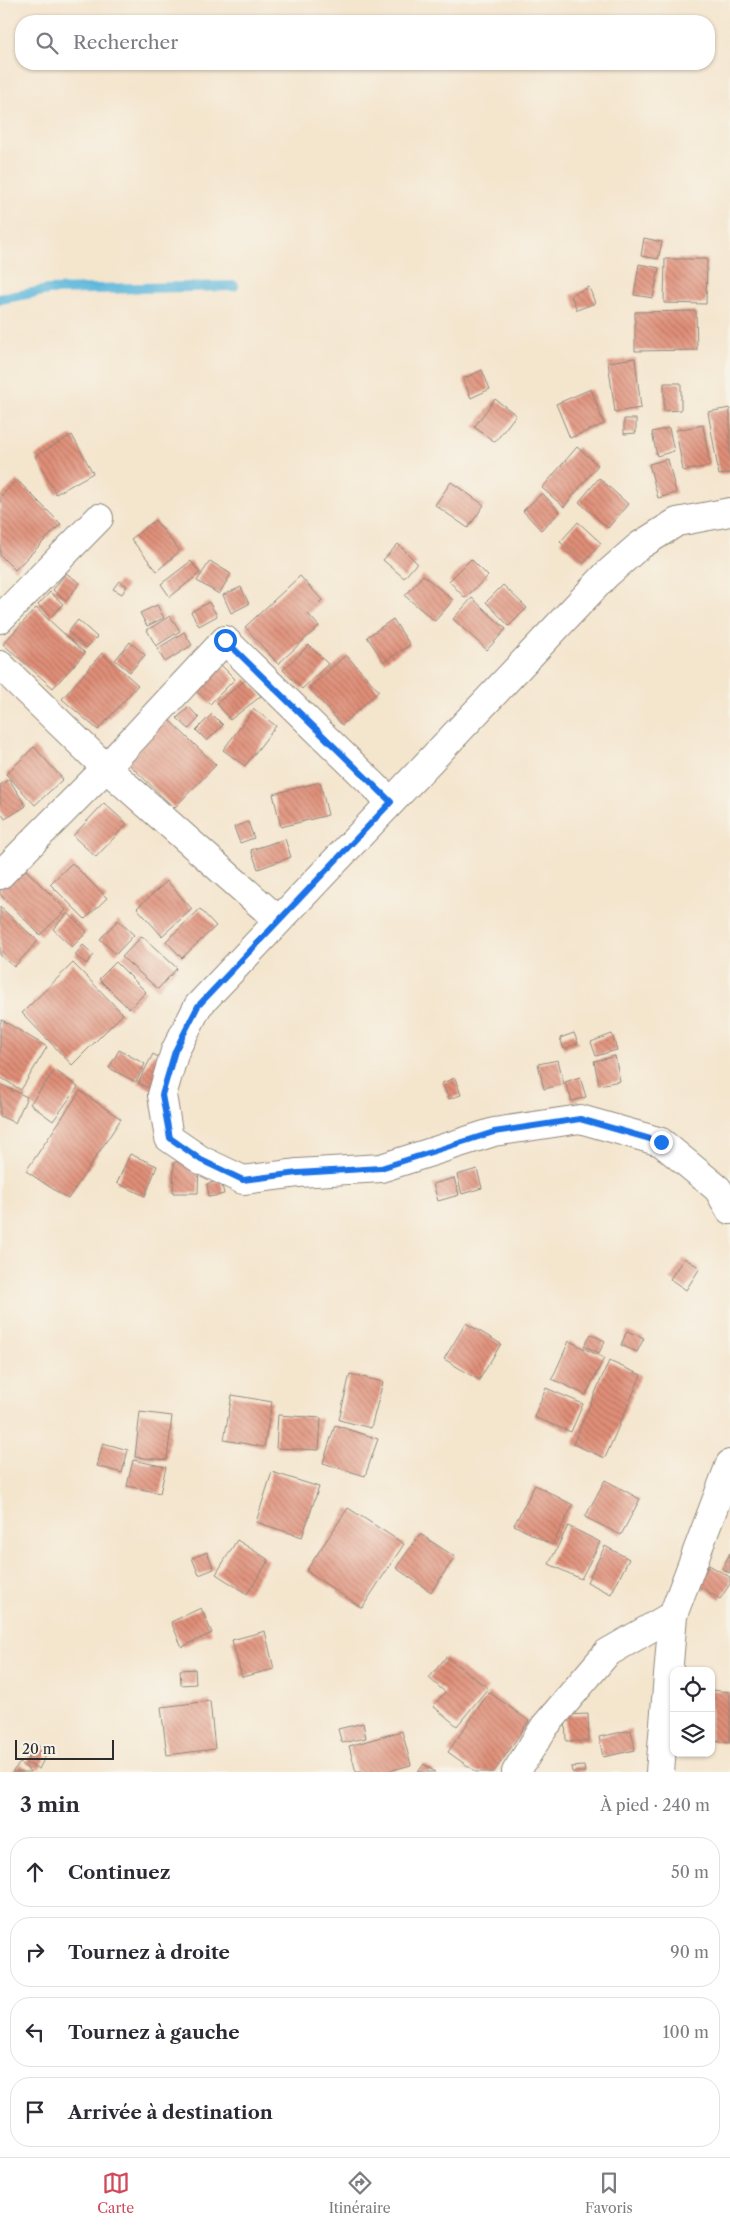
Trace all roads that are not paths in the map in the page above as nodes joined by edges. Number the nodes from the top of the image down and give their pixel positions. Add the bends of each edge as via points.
1 (730, 512) edge
2 (99, 518) dead end
3 (0, 619) edge
4 (0, 665) edge
5 (106, 768) junction
6 (391, 802) junction
7 (0, 875) edge
8 (278, 920) junction
9 (726, 1198) edge
10 (730, 1464) edge
11 (673, 1615) junction
12 (516, 1772) edge
13 (660, 1772) edge

1 - 6 street via 677,522 639,546 606,575
2 - 3 street
4 - 5 street
5 - 6 street via 225,640
5 - 7 street
5 - 8 street
6 - 8 street
8 - 9 street via 198,1006 175,1051 162,1095 170,1138 201,1160 243,1180 381,1168 494,1132 580,1119 661,1142
10 - 11 street
11 - 12 street via 607,1653 545,1726
11 - 13 street

